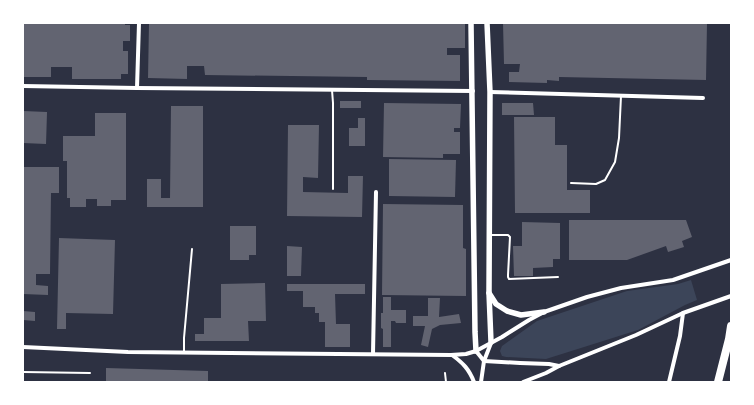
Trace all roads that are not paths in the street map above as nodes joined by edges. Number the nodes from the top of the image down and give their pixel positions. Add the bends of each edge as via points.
1 (139, 23) edge
2 (472, 23) edge
3 (487, 23) edge
4 (23, 86) edge
5 (137, 88) junction
6 (332, 90) junction
7 (473, 91) junction
8 (490, 92) junction
9 (621, 96) junction
10 (702, 98) dead end
11 (571, 183) dead end
12 (333, 189) dead end
13 (376, 192) dead end
14 (489, 235) junction
15 (192, 249) dead end
16 (731, 260) edge
17 (558, 277) dead end
18 (489, 292) junction
19 (731, 296) edge
20 (544, 312) junction
21 (683, 312) junction
22 (731, 326) edge
23 (491, 342) junction
24 (23, 347) edge
25 (476, 351) junction
26 (184, 352) junction
27 (373, 354) junction
28 (451, 355) junction
29 (484, 361) junction
30 (559, 366) junction
31 (23, 372) edge
32 (90, 373) dead end
33 (446, 373) dead end
34 (446, 382) edge
35 (474, 382) edge
36 (481, 382) edge
37 (523, 382) edge
38 (669, 382) edge
39 (718, 382) edge

1 - 5 street
2 - 7 street
3 - 8 street
4 - 5 street
5 - 6 street
6 - 7 street
6 - 12 lane
7 - 25 street
8 - 9 street
8 - 14 street
9 - 10 street
9 - 11 lane via 619,138 615,162 608,176 596,184
13 - 27 street
14 - 17 lane via 510,237 509,279
14 - 18 street
15 - 26 lane
16 - 20 street via 673,280 621,288
18 - 20 street via 496,304 507,311 521,315
18 - 23 street
19 - 21 street
20 - 23 street
21 - 30 street via 636,335
21 - 38 street
22 - 39 highway
23 - 25 street
23 - 29 street
24 - 26 street
25 - 28 street
25 - 29 street
26 - 27 street
27 - 28 street
28 - 35 street via 463,363
29 - 30 street
29 - 36 street
30 - 37 street
31 - 32 lane
33 - 34 lane

